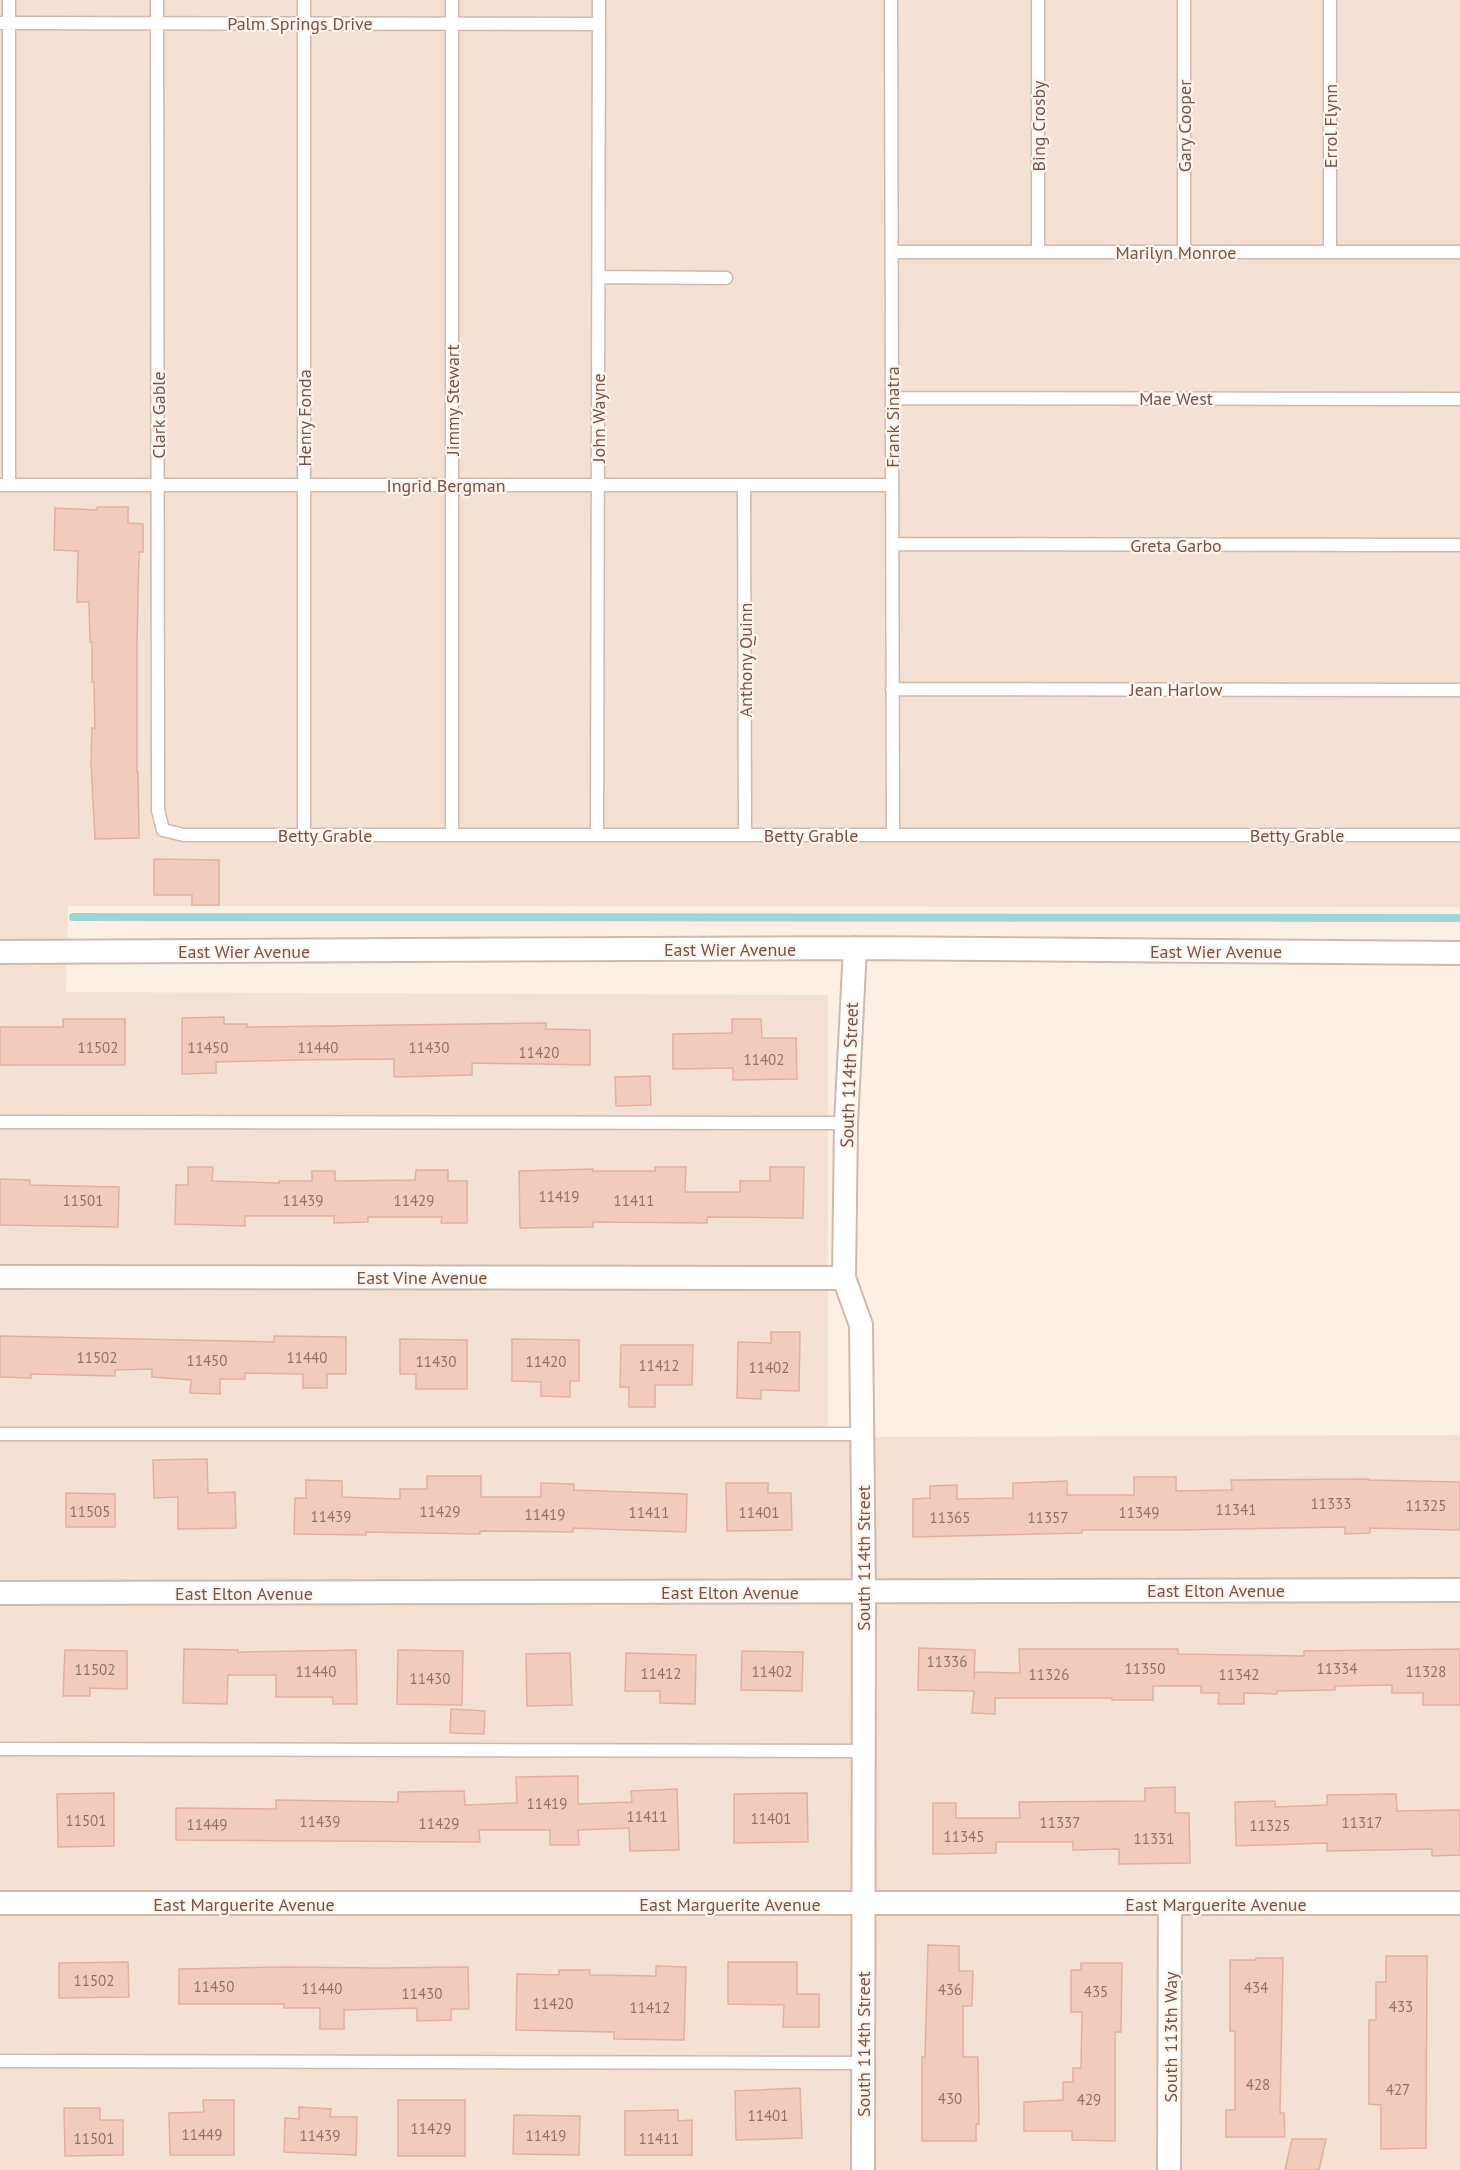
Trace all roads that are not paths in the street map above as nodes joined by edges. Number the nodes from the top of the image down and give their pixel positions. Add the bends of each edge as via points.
1 (9, 0) edge
2 (157, 0) edge
3 (304, 0) edge
4 (452, 0) edge
5 (599, 0) edge
6 (891, 0) edge
7 (1038, 0) edge
8 (1184, 0) edge
9 (1330, 0) edge
10 (5, 23) edge
11 (157, 23) junction
12 (304, 24) junction
13 (452, 24) junction
14 (599, 24) junction
15 (892, 252) junction
16 (1038, 252) junction
17 (1184, 252) junction
18 (1330, 252) junction
19 (1460, 252) edge
20 (598, 277) junction
21 (726, 278) dead end
22 (892, 398) junction
23 (1460, 399) edge
24 (5, 485) edge
25 (158, 485) junction
26 (304, 485) junction
27 (452, 485) junction
28 (598, 485) junction
29 (744, 485) junction
30 (892, 485) junction
31 (892, 544) junction
32 (1460, 545) edge
33 (892, 689) junction
34 (1460, 690) edge
35 (163, 830) joint
36 (304, 835) junction
37 (452, 835) junction
38 (597, 835) junction
39 (745, 835) junction
40 (892, 835) junction
41 (1460, 835) edge
42 (855, 948) junction
43 (0, 952) edge
44 (1460, 953) edge
45 (0, 1122) edge
46 (846, 1123) junction
47 (0, 1277) edge
48 (844, 1278) junction
49 (0, 1434) edge
50 (862, 1434) junction
51 (1460, 1590) edge
52 (864, 1592) junction
53 (0, 1593) edge
54 (0, 1749) edge
55 (864, 1751) junction
56 (0, 1904) edge
57 (864, 1904) junction
58 (1170, 1904) junction
59 (1460, 1904) edge
60 (0, 2061) edge
61 (863, 2063) junction
62 (863, 2170) edge
63 (1169, 2170) edge

1 - 10 lane
2 - 11 lane, Clark Gable
3 - 12 lane, Henry Fonda
4 - 13 lane, Jimmy Stewart
5 - 14 lane, John Wayne
6 - 15 lane, Frank Sinatra
7 - 16 lane, Bing Crosby
8 - 17 lane, Gary Cooper
9 - 18 lane, Errol Flynn
10 - 11 lane, Palm Springs Drive
10 - 24 lane
11 - 12 lane, Palm Springs Drive
11 - 25 lane, Clark Gable
12 - 13 lane, Palm Springs Drive
12 - 26 lane, Henry Fonda
13 - 14 lane, Palm Springs Drive
13 - 27 lane, Jimmy Stewart
14 - 20 lane, John Wayne
15 - 16 lane, Marilyn Monroe
15 - 22 lane, Frank Sinatra
16 - 17 lane, Marilyn Monroe
17 - 18 lane, Marilyn Monroe
18 - 19 lane, Marilyn Monroe
20 - 21 lane
20 - 28 lane, John Wayne
22 - 23 lane, Mae West
22 - 30 lane, Frank Sinatra
24 - 25 lane, Ingrid Bergman
25 - 26 lane, Ingrid Bergman
25 - 35 lane, Clark Gable via 158,810
26 - 27 lane, Ingrid Bergman
26 - 36 lane, Henry Fonda
27 - 28 lane, Ingrid Bergman
27 - 37 lane, Jimmy Stewart
28 - 29 lane, Ingrid Bergman
28 - 38 lane, John Wayne
29 - 30 lane, Ingrid Bergman
29 - 39 lane, Anthony Quinn
30 - 31 lane, Frank Sinatra
31 - 32 lane, Greta Garbo
31 - 33 lane, Frank Sinatra
33 - 34 lane, Jean Harlow
33 - 40 lane, Frank Sinatra
35 - 36 lane, Betty Grable via 184,835
36 - 37 lane, Betty Grable
37 - 38 lane, Betty Grable
38 - 39 lane, Betty Grable
39 - 40 lane, Betty Grable
40 - 41 lane, Betty Grable
42 - 43 street, East Wier Avenue
42 - 44 street, East Wier Avenue
42 - 46 street, South 114th Street
45 - 46 lane
46 - 48 street, South 114th Street
47 - 48 street, East Vine Avenue
48 - 50 street, South 114th Street via 861,1324
49 - 50 lane
50 - 52 street, South 114th Street
51 - 52 street, East Elton Avenue
52 - 53 street, East Elton Avenue
52 - 55 street, South 114th Street
54 - 55 lane
55 - 57 street, South 114th Street
56 - 57 street, East Marguerite Avenue
57 - 58 street, East Marguerite Avenue
57 - 61 street, South 114th Street
58 - 59 street, East Marguerite Avenue
58 - 63 street, South 113th Way
60 - 61 lane
61 - 62 street, South 114th Street

